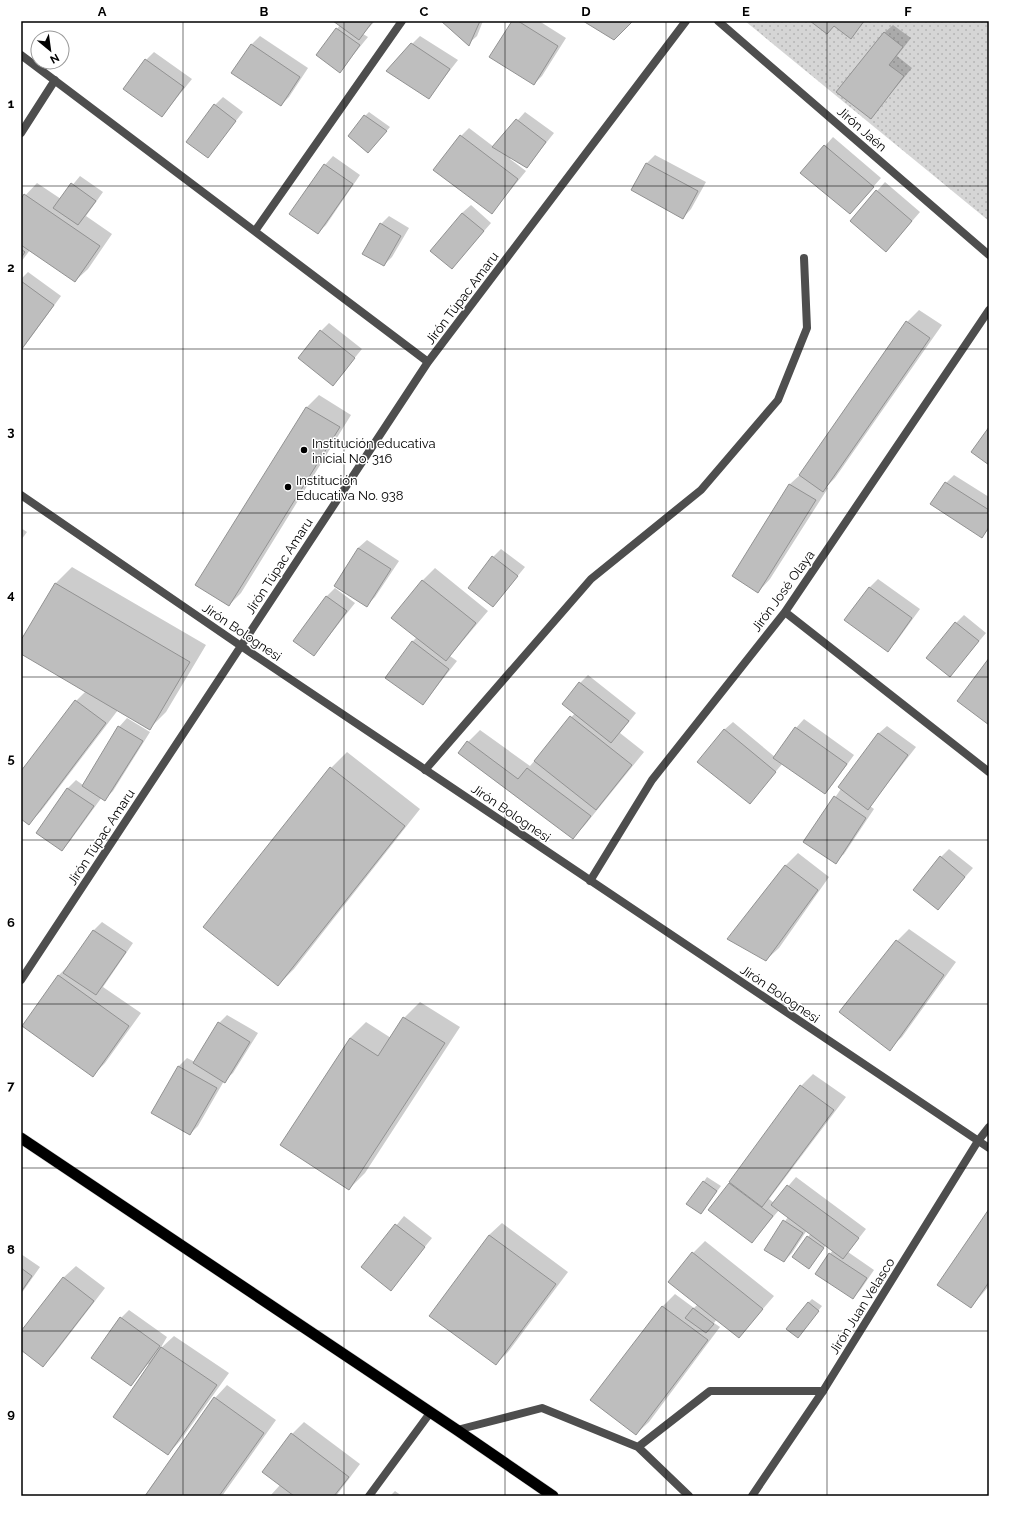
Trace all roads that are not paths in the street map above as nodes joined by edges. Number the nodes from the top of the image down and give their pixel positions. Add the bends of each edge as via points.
1 (402, 21) edge
2 (686, 21) edge
3 (718, 21) edge
4 (21, 55) edge
5 (55, 80) junction
6 (21, 133) edge
7 (255, 231) junction
8 (989, 255) edge
9 (804, 258) dead end
10 (989, 310) edge
11 (428, 362) junction
12 (21, 495) edge
13 (785, 612) junction
14 (240, 646) junction
15 (424, 770) junction
16 (989, 772) edge
17 (590, 881) junction
18 (21, 980) edge
19 (989, 1127) edge
20 (21, 1138) edge
21 (978, 1141) junction
22 (989, 1148) edge
23 (823, 1391) junction
24 (430, 1413) junction
25 (457, 1430) junction
26 (638, 1446) junction
27 (368, 1496) edge
28 (553, 1496) edge
29 (689, 1496) edge
30 (752, 1496) edge

1 - 7 street
2 - 11 street, Jirón Túpac Amaru
3 - 8 street, Jirón Jaén
4 - 5 street
5 - 6 street
5 - 7 street
7 - 11 street
9 - 15 street via 807,328 778,400 700,490 591,579
10 - 13 street, Jirón José Olaya
11 - 14 street, Jirón Túpac Amaru
12 - 14 street, Jirón Bolognesi
13 - 16 street
13 - 17 street, Jirón José Olaya via 652,780
14 - 15 street, Jirón Bolognesi
14 - 18 street, Jirón Túpac Amaru
15 - 17 street, Jirón Bolognesi
17 - 21 street, Jirón Bolognesi
19 - 21 street, Jirón Juan Velasco
20 - 24 highway
21 - 22 street, Jirón Bolognesi
21 - 23 street, Jirón Juan Velasco
23 - 26 street via 710,1391
23 - 30 street, Jirón Juan Velasco
24 - 25 highway
24 - 27 street
25 - 26 street via 542,1408
25 - 28 highway
26 - 29 street

